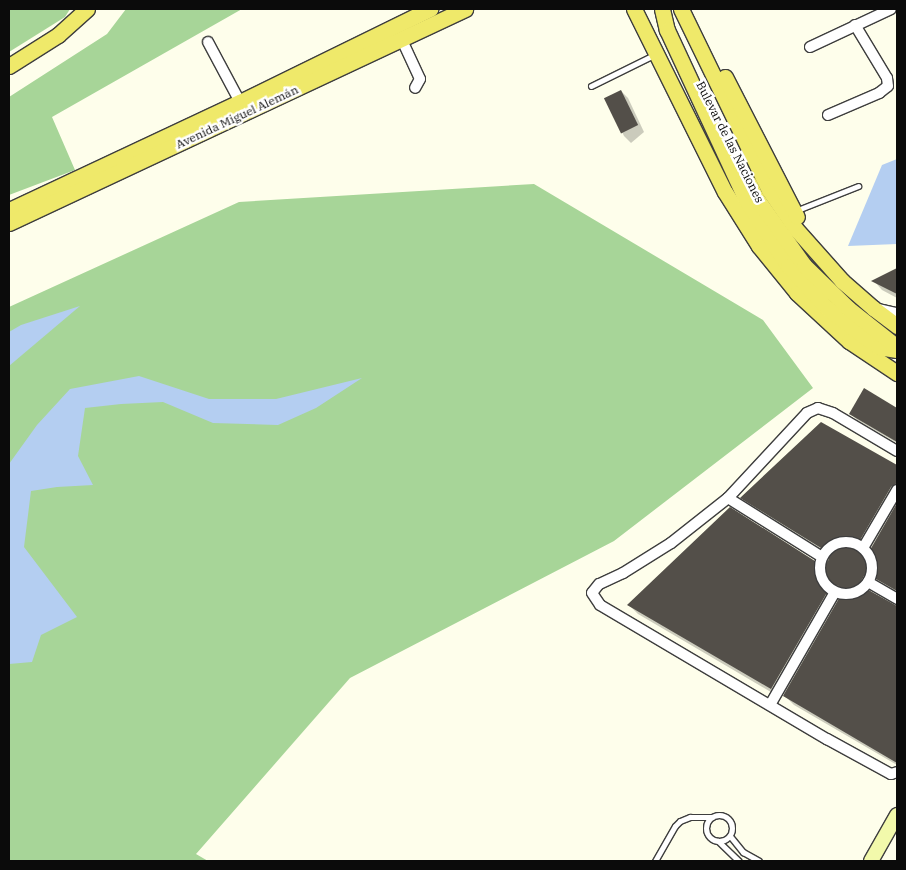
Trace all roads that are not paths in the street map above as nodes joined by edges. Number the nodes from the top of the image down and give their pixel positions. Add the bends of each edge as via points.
1 (87, 9) edge
2 (430, 9) edge
3 (464, 9) edge
4 (634, 9) edge
5 (663, 9) edge
6 (681, 9) edge
7 (689, 9) edge
8 (891, 9) edge
9 (855, 25) junction
10 (402, 38) junction
11 (208, 42) dead end
12 (810, 47) dead end
13 (656, 54) junction
14 (9, 66) edge
15 (591, 86) dead end
16 (415, 88) dead end
17 (240, 102) junction
18 (828, 115) dead end
19 (858, 186) dead end
20 (9, 210) edge
21 (794, 212) junction
22 (9, 223) edge
23 (810, 243) junction
24 (873, 308) junction
25 (897, 313) edge
26 (897, 326) edge
27 (897, 349) edge
28 (897, 373) edge
29 (897, 451) edge
30 (897, 490) edge
31 (728, 498) junction
32 (863, 548) junction
33 (822, 557) junction
34 (868, 582) junction
35 (834, 592) junction
36 (897, 599) edge
37 (770, 705) junction
38 (897, 772) edge
39 (897, 815) edge
40 (712, 818) junction
41 (730, 836) junction
42 (718, 841) junction
43 (655, 861) edge
44 (739, 861) edge
45 (759, 861) edge
46 (871, 861) edge

1 - 14 main road via 58,35
2 - 17 main road, Avenida Miguel Alemán
3 - 10 main road, Avenida Miguel Alemán
4 - 13 main road
5 - 27 main road, Bulevar de las Naciones via 755,196 804,265
5 - 27 main road via 667,30 750,208 788,266 827,308 878,347
6 - 23 main road, Bulevar de las Naciones via 769,190 795,228
7 - 21 main road
8 - 9 street
9 - 12 street
9 - 18 street via 887,78 888,86
10 - 16 street via 420,79
10 - 22 main road, Avenida Miguel Alemán
11 - 17 street
13 - 15 lane
13 - 28 main road via 724,192 759,246 797,293 849,342
17 - 20 main road, Avenida Miguel Alemán
19 - 21 lane
21 - 23 main road
23 - 24 main road, Bulevar de las Naciones via 842,281
24 - 25 street
24 - 26 main road, Bulevar de las Naciones
29 - 31 street via 833,413 818,408 807,413
30 - 32 street
31 - 33 street
31 - 37 street via 671,542 623,573 599,584 592,593 600,605
32 - 33 street via 852,543 840,543
32 - 34 street via 873,568
33 - 35 street via 821,577
34 - 35 street via 859,591 847,594
34 - 36 street
35 - 37 street
37 - 38 street via 891,774
39 - 46 main road
40 - 41 lane via 721,815 729,819 732,827
40 - 42 lane via 707,825 708,834
40 - 43 lane via 690,817 680,821
41 - 42 lane
41 - 45 lane via 743,852
42 - 44 lane

